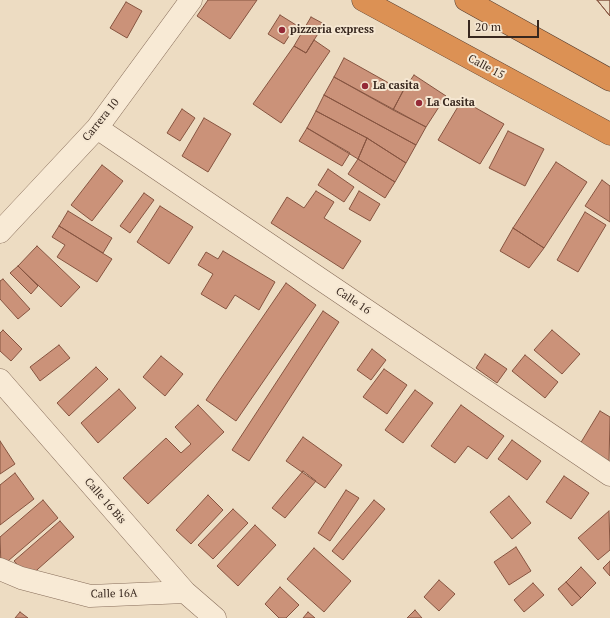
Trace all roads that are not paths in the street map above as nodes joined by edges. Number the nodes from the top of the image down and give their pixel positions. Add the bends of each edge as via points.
1 (191, 0) edge
2 (362, 0) edge
3 (466, 0) edge
4 (610, 80) edge
5 (96, 128) junction
6 (610, 134) edge
7 (0, 232) edge
8 (0, 380) edge
9 (610, 474) edge
10 (0, 569) edge
11 (184, 592) junction
12 (215, 618) edge

1 - 5 street, Carrera 10
2 - 6 highway, Calle 15
3 - 4 highway
5 - 7 street, Carrera 10
5 - 9 street, Calle 16
8 - 11 street, Calle 16 Bis
10 - 11 street, Calle 16A via 20,578 90,596
11 - 12 street, Calle 16 Bis

